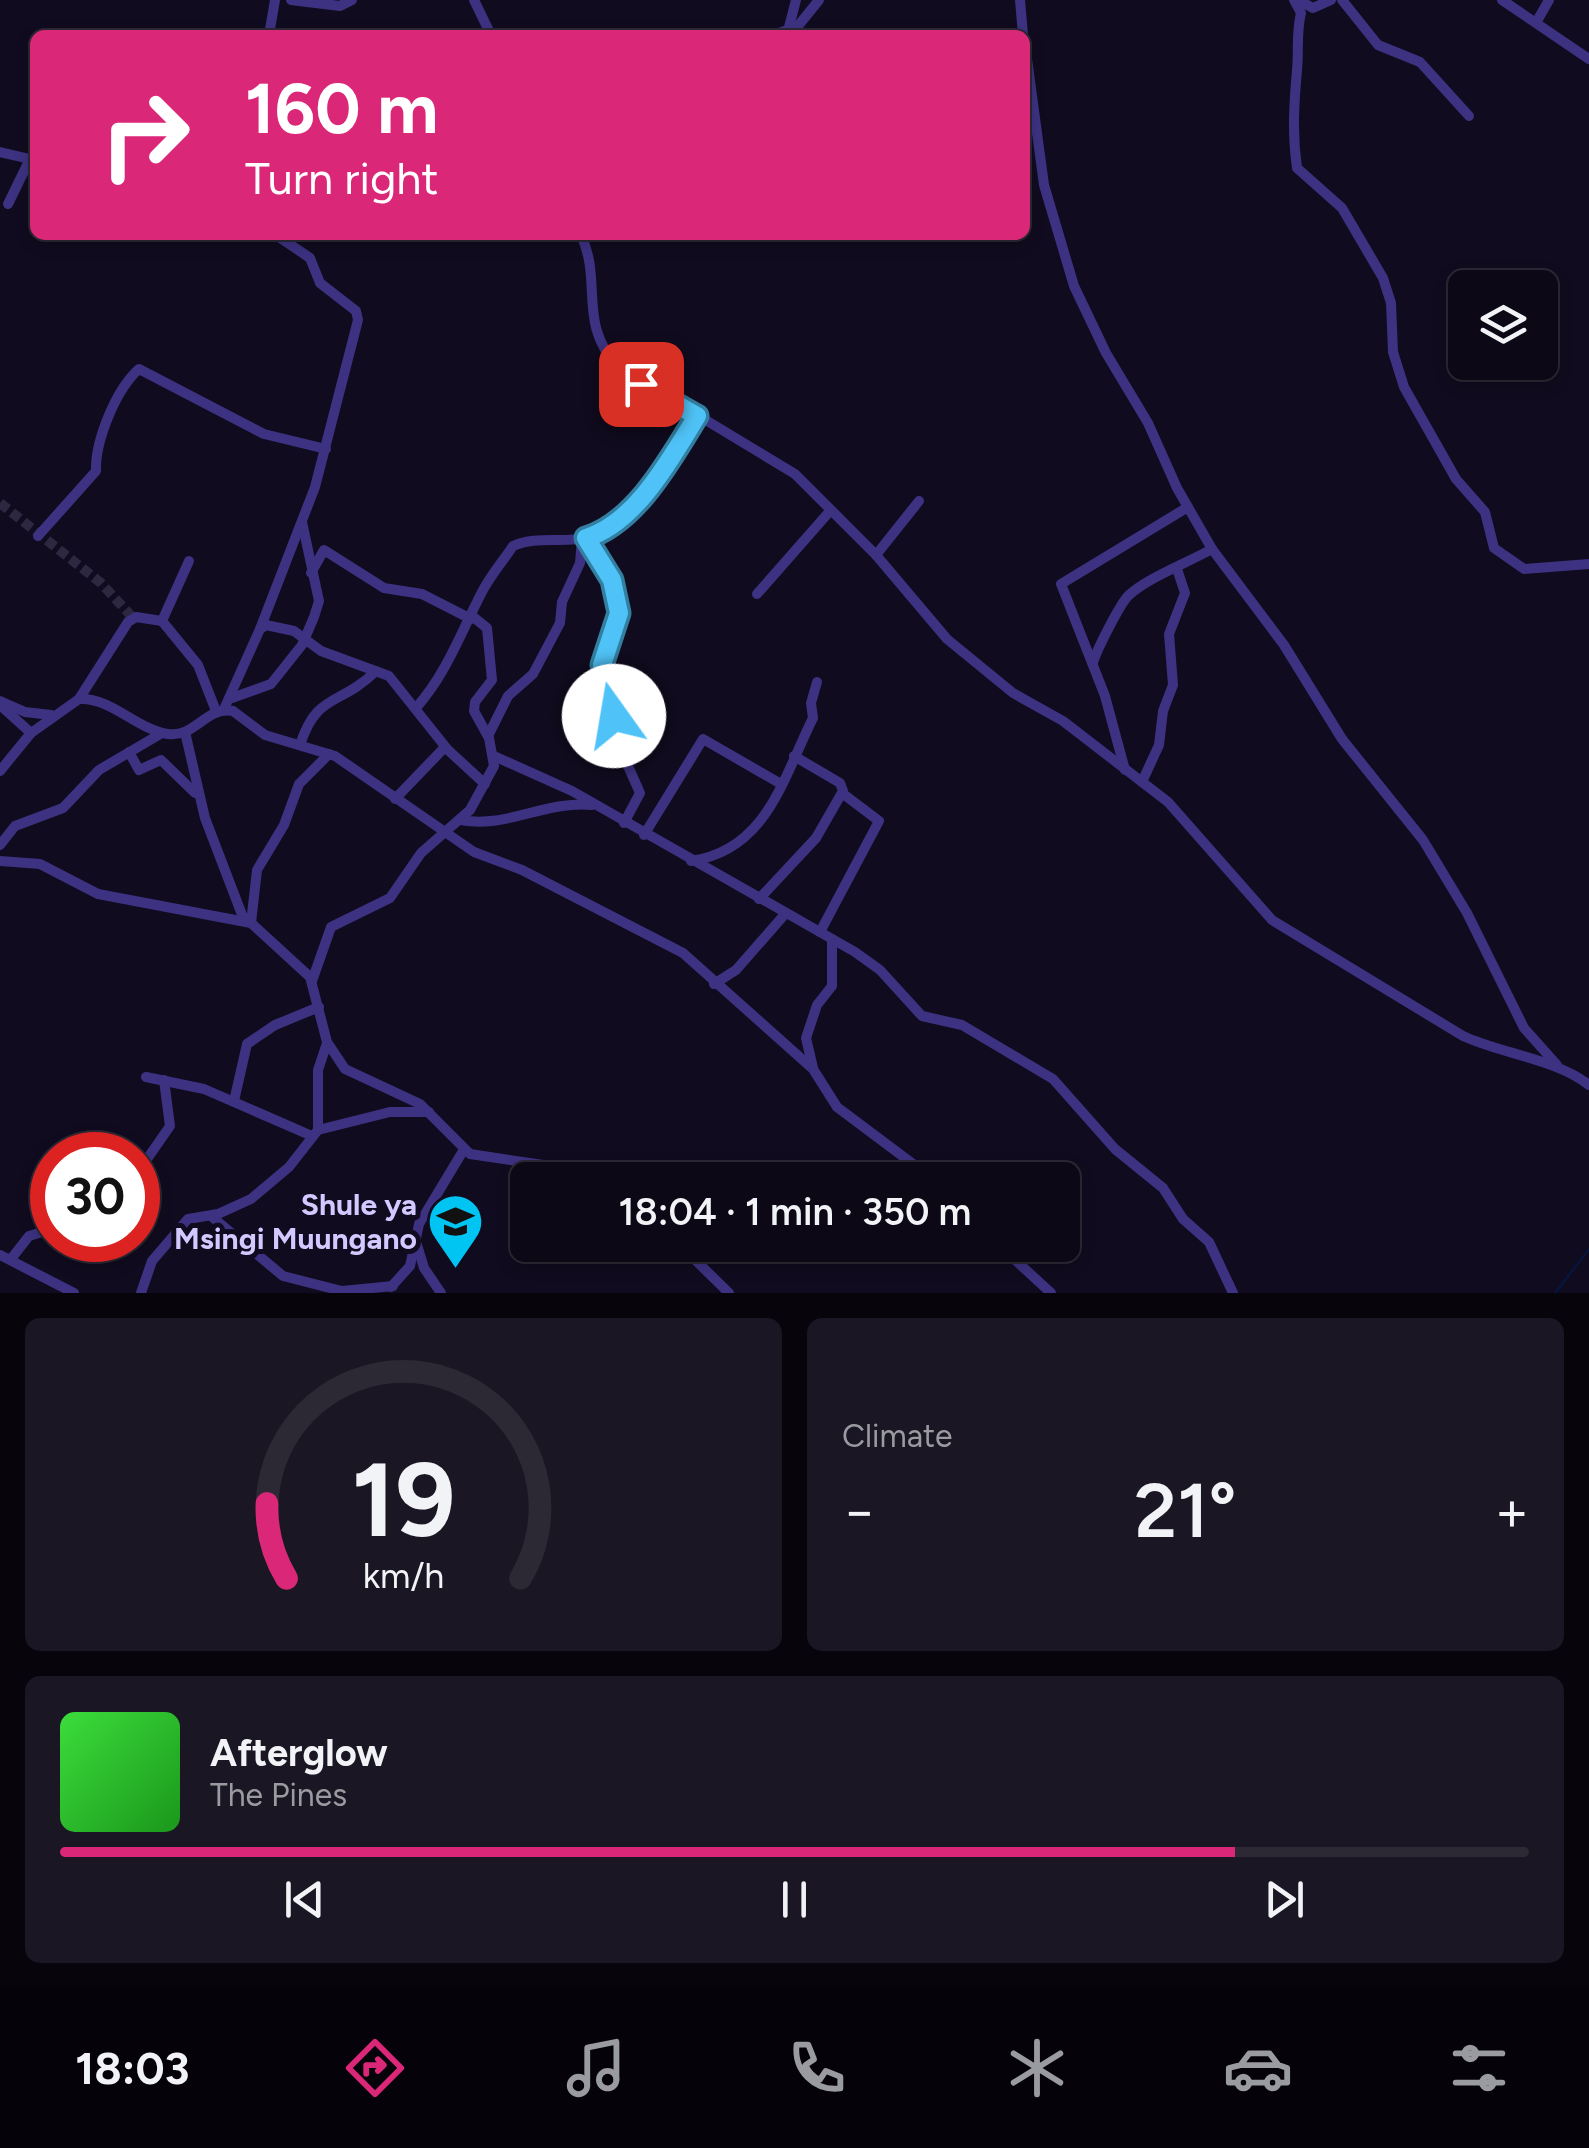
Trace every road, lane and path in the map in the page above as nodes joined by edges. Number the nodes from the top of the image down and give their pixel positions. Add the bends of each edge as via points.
1 (276, 0) edge
2 (291, 0) edge
3 (352, 0) edge
4 (474, 0) edge
5 (796, 0) edge
6 (819, 0) edge
7 (1020, 0) edge
8 (1296, 0) edge
9 (1331, 0) edge
10 (1342, 0) edge
11 (1502, 0) edge
12 (1549, 0) edge
13 (483, 6) edge
14 (1537, 21) junction
15 (270, 30) edge
16 (788, 30) edge
17 (790, 30) edge
18 (1023, 30) edge
19 (1589, 59) edge
20 (1030, 68) edge
21 (1469, 116) dead end
22 (0, 152) edge
23 (8, 204) dead end
24 (283, 240) edge
25 (583, 240) edge
26 (697, 416) junction
27 (326, 449) junction
28 (919, 501) dead end
29 (1188, 507) junction
30 (830, 511) junction
31 (302, 522) junction
32 (38, 536) dead end
33 (584, 538) junction
34 (1212, 548) junction
35 (876, 555) junction
36 (188, 562) dead end
37 (1589, 564) edge
38 (1176, 569) junction
39 (310, 574) junction
40 (756, 594) dead end
41 (472, 618) junction
42 (162, 622) junction
43 (260, 629) junction
44 (305, 639) junction
45 (1092, 665) junction
46 (376, 670) junction
47 (817, 682) dead end
48 (231, 698) junction
49 (79, 700) junction
50 (0, 703) edge
51 (416, 708) junction
52 (220, 710) junction
53 (52, 714) junction
54 (162, 732) junction
55 (185, 732) junction
56 (31, 733) junction
57 (488, 736) junction
58 (300, 745) junction
59 (446, 747) junction
60 (130, 752) junction
61 (329, 754) junction
62 (494, 756) junction
63 (794, 756) junction
64 (0, 771) edge
65 (1126, 771) junction
66 (1142, 782) junction
67 (485, 784) junction
68 (780, 784) junction
69 (842, 794) junction
70 (199, 798) junction
71 (395, 799) junction
72 (598, 806) junction
73 (461, 820) junction
74 (624, 822) junction
75 (644, 834) junction
76 (445, 835) junction
77 (0, 844) edge
78 (0, 861) edge
79 (690, 861) junction
80 (759, 899) junction
81 (786, 914) junction
82 (248, 922) junction
83 (820, 932) junction
84 (832, 939) junction
85 (312, 982) junction
86 (714, 984) junction
87 (319, 1007) junction
88 (327, 1042) junction
89 (1558, 1066) junction
90 (814, 1069) junction
91 (146, 1077) dead end
92 (164, 1080) junction
93 (1589, 1085) edge
94 (234, 1101) junction
95 (428, 1112) junction
96 (315, 1133) junction
97 (160, 1140) edge
98 (464, 1151) junction
99 (527, 1162) edge
100 (910, 1162) edge
101 (211, 1216) junction
102 (30, 1236) edge
103 (416, 1238) junction
104 (6, 1257) edge
105 (698, 1262) edge
106 (1017, 1262) edge
107 (394, 1286) junction
108 (74, 1293) edge
109 (142, 1293) edge
110 (382, 1293) edge
111 (440, 1293) edge
112 (730, 1293) edge
113 (1051, 1293) edge
114 (1233, 1293) edge

1 - 15 street
2 - 3 street via 340,6
4 - 13 street
5 - 16 street
6 - 17 street
7 - 18 street
8 - 9 street via 1313,8
8 - 37 street via 1297,168 1342,208 1387,286 1392,352 1410,401 1456,479 1485,512 1500,554 1532,570
10 - 21 street via 1378,45 1420,62
11 - 14 street
12 - 14 street
14 - 19 street
20 - 29 street via 1042,174 1074,286
22 - 23 street via 30,160
24 - 27 street via 313,261 320,283 358,314
25 - 26 street via 590,256 592,320 608,356
26 - 30 street via 776,459
26 - 33 street via 640,497 615,523
27 - 31 street
27 - 32 street via 264,434 138,368 118,399 96,469
28 - 35 street
29 - 34 street
29 - 45 street via 1062,584
30 - 35 street
30 - 40 street
31 - 39 street
31 - 43 street
33 - 41 street via 516,544 484,586
33 - 57 street via 560,623
33 - 74 street via 612,580 619,613 602,665 612,684 620,748 640,794
34 - 38 street
34 - 89 street via 1342,739 1422,840 1467,912 1524,1028
35 - 65 street via 947,639 1013,694 1063,721
36 - 42 street
38 - 45 street via 1128,596 1100,638
38 - 66 street via 1184,593 1169,634 1173,685
39 - 41 street via 323,550 384,588 422,594
39 - 44 street via 319,603
41 - 51 street
41 - 57 street via 487,628 492,680 474,711
42 - 49 street via 128,622
42 - 52 street via 198,665
43 - 44 street via 286,628
43 - 48 street
44 - 46 street
44 - 48 street via 271,684
45 - 65 street
46 - 51 street via 395,681
46 - 58 street via 310,715
47 - 63 street via 814,715
48 - 52 street
49 - 53 street
49 - 54 street via 96,701
50 - 53 street
50 - 56 street
51 - 59 street
52 - 55 street
52 - 58 street via 234,712 265,736
53 - 56 street
54 - 55 street
54 - 60 street
55 - 70 street
56 - 64 street
57 - 62 street
58 - 61 street
59 - 67 street
59 - 71 street
60 - 70 street via 140,770 162,760
60 - 77 street via 99,770 63,808 15,826
61 - 71 street
61 - 82 street via 299,784 256,870
62 - 67 street
62 - 72 street
63 - 68 street
63 - 69 street via 842,784
65 - 66 street
66 - 89 street via 1182,816 1272,920 1463,1036
67 - 73 street
68 - 75 street via 702,739
68 - 79 street via 741,844
69 - 80 street via 816,838
69 - 83 street via 879,821
70 - 82 street
71 - 76 street
72 - 73 street via 570,805 491,822
72 - 74 street
73 - 76 street
74 - 75 street
75 - 79 street
76 - 85 street via 421,852 390,898 332,927
76 - 86 street via 659,938
78 - 82 street via 40,864 98,894
79 - 80 street
80 - 81 street
81 - 83 street
81 - 86 street via 736,970
82 - 85 street
83 - 84 street
84 - 90 street via 832,986 806,1038
84 - 114 street via 880,970 922,1016 962,1025 1053,1079 1209,1242
85 - 87 street
86 - 90 street
87 - 88 street
87 - 94 street via 247,1044
88 - 95 street via 346,1069
88 - 96 street via 318,1070
89 - 93 street
90 - 100 street via 837,1106
91 - 92 street
92 - 94 street
92 - 97 street via 170,1126
94 - 96 street
95 - 96 street via 390,1112
95 - 98 street
96 - 101 street via 273,1182
98 - 99 street
98 - 103 street
101 - 107 street via 282,1276 342,1291
101 - 109 street via 188,1219 152,1261
102 - 104 street
103 - 107 street via 410,1266
103 - 111 street
104 - 108 street
105 - 112 street
106 - 113 street
107 - 110 street

